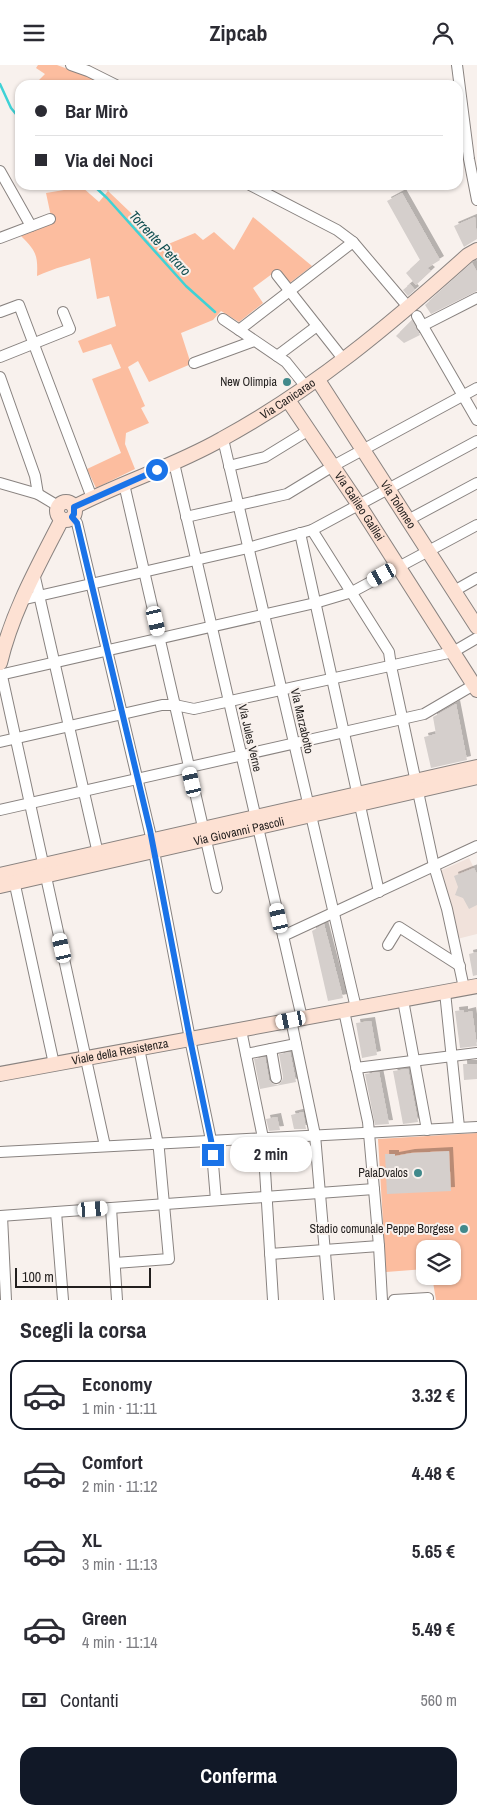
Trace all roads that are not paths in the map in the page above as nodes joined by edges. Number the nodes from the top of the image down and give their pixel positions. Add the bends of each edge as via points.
1 (71, 65) edge
2 (457, 65) edge
3 (106, 80) edge
4 (460, 80) edge
5 (463, 100) edge
6 (473, 158) edge
7 (0, 171) edge
8 (260, 190) edge
9 (477, 200) edge
10 (50, 219) dead end
11 (31, 226) junction
12 (0, 238) edge
13 (353, 241) junction
14 (477, 250) edge
15 (277, 275) dead end
16 (290, 291) junction
17 (477, 298) edge
18 (64, 312) dead end
19 (413, 312) junction
20 (0, 313) edge
21 (223, 319) dead end
22 (317, 325) junction
23 (422, 326) junction
24 (239, 330) junction
25 (254, 341) junction
26 (34, 343) junction
27 (277, 356) junction
28 (0, 357) edge
29 (344, 360) junction
30 (194, 363) dead end
31 (0, 377) edge
32 (312, 384) junction
33 (477, 388) edge
34 (464, 396) junction
35 (288, 400) junction
36 (477, 420) edge
37 (308, 430) junction
38 (223, 439) junction
39 (477, 441) edge
40 (364, 450) junction
41 (174, 463) junction
42 (229, 466) junction
43 (333, 466) junction
44 (0, 483) edge
45 (477, 483) edge
46 (124, 484) junction
47 (388, 489) junction
48 (38, 494) junction
49 (92, 498) junction
50 (238, 504) junction
51 (359, 505) junction
52 (67, 513) junction
53 (186, 517) junction
54 (408, 520) junction
55 (477, 525) edge
56 (312, 530) junction
57 (300, 533) junction
58 (248, 548) junction
59 (428, 550) junction
60 (196, 560) junction
61 (398, 566) junction
62 (144, 571) junction
63 (34, 573) junction
64 (477, 578) edge
65 (90, 584) junction
66 (454, 591) junction
67 (352, 592) junction
68 (39, 595) junction
69 (21, 600) junction
70 (315, 603) junction
71 (264, 614) junction
72 (212, 626) junction
73 (477, 627) edge
74 (159, 638) junction
75 (477, 638) edge
76 (107, 651) junction
77 (453, 652) junction
78 (55, 663) junction
79 (391, 666) junction
80 (1, 671) edge
81 (333, 679) junction
82 (476, 686) edge
83 (282, 690) junction
84 (229, 701) junction
85 (175, 705) junction
86 (122, 714) junction
87 (402, 719) junction
88 (69, 726) junction
89 (345, 732) junction
90 (16, 738) junction
91 (0, 742) edge
92 (294, 744) junction
93 (242, 755) junction
94 (189, 767) junction
95 (477, 777) edge
96 (137, 778) junction
97 (416, 786) junction
98 (84, 790) junction
99 (359, 799) junction
100 (30, 803) junction
101 (0, 810) edge
102 (310, 810) junction
103 (257, 822) junction
104 (204, 834) junction
105 (153, 846) junction
106 (477, 846) edge
107 (100, 858) junction
108 (434, 866) junction
109 (45, 870) junction
110 (9, 877) edge
111 (0, 886) edge
112 (217, 888) dead end
113 (379, 891) junction
114 (333, 913) junction
115 (283, 936) junction
116 (388, 945) dead end
117 (460, 966) junction
118 (470, 987) edge
119 (446, 992) junction
120 (403, 1000) junction
121 (350, 1009) junction
122 (296, 1019) junction
123 (241, 1030) junction
124 (190, 1039) junction
125 (296, 1044) junction
126 (139, 1048) junction
127 (271, 1049) junction
128 (477, 1053) edge
129 (246, 1054) junction
130 (452, 1055) junction
131 (87, 1058) junction
132 (414, 1060) junction
133 (54, 1064) junction
134 (356, 1068) junction
135 (0, 1074) edge
136 (276, 1078) dead end
137 (459, 1127) junction
138 (477, 1127) edge
139 (426, 1130) junction
140 (369, 1132) junction
141 (315, 1135) junction
142 (263, 1138) junction
143 (211, 1140) junction
144 (158, 1143) junction
145 (105, 1146) junction
146 (0, 1152) edge
147 (374, 1189) junction
148 (320, 1193) junction
149 (266, 1197) junction
150 (216, 1200) junction
151 (165, 1204) junction
152 (111, 1208) junction
153 (56, 1212) junction
154 (1, 1216) edge
155 (379, 1245) junction
156 (325, 1250) junction
157 (270, 1254) junction
158 (115, 1263) junction
159 (428, 1298) dead end
160 (6, 1300) edge
161 (63, 1300) edge
162 (117, 1300) edge
163 (273, 1300) edge
164 (329, 1300) edge
165 (382, 1300) edge
166 (394, 1300) edge

1 - 3 street
2 - 4 street
5 - 6 street
6 - 9 street
7 - 11 street
8 - 13 street
10 - 11 street
11 - 12 street
13 - 16 street
13 - 19 street
14 - 19 street, Via Canicarao via 468,255
15 - 16 street
16 - 22 street
16 - 24 street
17 - 23 street
18 - 26 street via 70,329
19 - 23 street
19 - 29 street, Via Canicarao
20 - 26 street via 19,305
21 - 24 street
22 - 27 street
22 - 29 street
23 - 34 street
24 - 25 street
25 - 27 street
25 - 30 street
26 - 28 street
26 - 49 street
27 - 32 street
29 - 32 street, Via Canicarao
31 - 48 street via 35,476
32 - 35 street, Via Canicarao
32 - 40 street, Via Tolomeo
33 - 34 street
34 - 36 street
34 - 40 street
35 - 37 street, Via Galileo Galilei
35 - 38 street, Via Canicarao
37 - 42 street via 265,457
37 - 43 street, Via Galileo Galilei
38 - 41 street, Via Canicarao
38 - 42 street, Via Marzabotto
39 - 47 street
40 - 43 street
40 - 47 street, Via Tolomeo
41 - 46 street, Via Canicarao
41 - 53 street, Via Jules Verne
42 - 50 street, Via Marzabotto
43 - 50 street via 287,494
43 - 51 street, Via Galileo Galilei
44 - 48 street
45 - 54 street
46 - 49 street, Via Canicarao
46 - 62 street
47 - 51 street
47 - 54 street, Via Tolomeo
48 - 52 street
49 - 52 street, Via Canicarao
50 - 53 street
50 - 58 street, Via Marzabotto
51 - 56 street
51 - 61 street, Via Galileo Galilei
52 - 63 street
52 - 65 street via 77,523
53 - 60 street, Via Jules Verne
54 - 59 street, Via Tolomeo
55 - 59 street
56 - 57 street
56 - 67 street
57 - 58 street
57 - 70 street
58 - 60 street
58 - 71 street, Via Marzabotto
59 - 61 street
59 - 66 street, Via Tolomeo
60 - 62 street
60 - 72 street, Via Jules Verne
61 - 67 street
61 - 77 street, Via Galileo Galilei
62 - 65 street
62 - 74 street
63 - 68 street
63 - 69 street
64 - 66 street
65 - 68 street
65 - 76 street
66 - 73 street, Via Tolomeo
67 - 70 street
67 - 79 street via 389,652
68 - 69 street
68 - 78 street
69 - 80 street via 5,642
70 - 71 street
70 - 81 street
71 - 72 street
71 - 83 street, Via Marzabotto
72 - 74 street
72 - 84 street, Via Jules Verne
74 - 76 street
74 - 85 street
75 - 77 street
76 - 78 street
76 - 86 street
77 - 79 street
77 - 82 street, Via Galileo Galilei
78 - 80 street
78 - 88 street
79 - 81 street
79 - 87 street
80 - 90 street
81 - 83 street
81 - 89 street
82 - 87 street via 424,714
83 - 84 street
83 - 92 street, Via Marzabotto
84 - 85 street via 194,709
84 - 93 street, Via Jules Verne
85 - 86 street
85 - 94 street
86 - 88 street
86 - 96 street
87 - 89 street
87 - 97 street
88 - 90 street
88 - 98 street
89 - 92 street
89 - 99 street
90 - 91 street
90 - 100 street
92 - 93 street
92 - 102 street, Via Marzabotto
93 - 94 street
93 - 103 street, Via Jules Verne
94 - 96 street
94 - 104 street
95 - 97 street, Via Giovanni Pascoli
96 - 98 street
96 - 105 street
97 - 99 street, Via Giovanni Pascoli
97 - 108 street
98 - 100 street
98 - 107 street
99 - 102 street, Via Giovanni Pascoli
99 - 113 street
100 - 101 street
100 - 109 street
102 - 103 street, Via Giovanni Pascoli
102 - 114 street, Via Marzabotto
103 - 104 street, Via Giovanni Pascoli
103 - 115 street, Via Jules Verne
104 - 105 street, Via Giovanni Pascoli
104 - 112 street
105 - 107 street, Via Giovanni Pascoli
105 - 124 street
106 - 108 street
107 - 109 street, Via Giovanni Pascoli
108 - 113 street
108 - 117 street
109 - 110 street, Via Giovanni Pascoli
109 - 131 street
110 - 111 street, Via Giovanni Pascoli
110 - 133 street
113 - 114 street
114 - 115 street
114 - 121 street, Via Marzabotto
115 - 122 street, Via Jules Verne
116 - 117 street via 399,927
117 - 118 street
118 - 119 street, Viale della Resistenza
119 - 120 street, Viale della Resistenza
119 - 130 street
120 - 121 street, Viale della Resistenza
120 - 132 street
121 - 122 street, Viale della Resistenza
121 - 134 street, Via Marzabotto
122 - 123 street, Viale della Resistenza
122 - 125 street, Via Jules Verne
123 - 124 street, Viale della Resistenza
123 - 129 street
124 - 126 street, Viale della Resistenza
124 - 143 street
125 - 127 street
125 - 141 street, Via Jules Verne
126 - 131 street, Viale della Resistenza
126 - 144 street
127 - 129 street
127 - 136 street
128 - 130 street
129 - 142 street
130 - 132 street
130 - 137 street
131 - 133 street, Viale della Resistenza
131 - 145 street
132 - 134 street
132 - 139 street
133 - 135 street, Viale della Resistenza
134 - 140 street, Via Marzabotto
137 - 138 street
137 - 139 street
139 - 140 street
140 - 141 street
140 - 147 street, Via Marzabotto
141 - 142 street
141 - 148 street, Via Jules Verne
142 - 143 street
142 - 149 street
143 - 144 street
143 - 150 street
144 - 145 street
144 - 151 street
145 - 146 street
147 - 148 street
147 - 155 street, Via Marzabotto
148 - 149 street
148 - 156 street, Via Jules Verne
149 - 150 street
149 - 157 street
150 - 151 street
151 - 152 street
151 - 158 street via 169,1259
152 - 153 street
152 - 158 street
153 - 154 street
153 - 161 street
154 - 160 street
155 - 156 street
155 - 165 street, Via Marzabotto
156 - 157 street
156 - 164 street, Via Jules Verne
157 - 163 street
158 - 162 street
159 - 166 street

